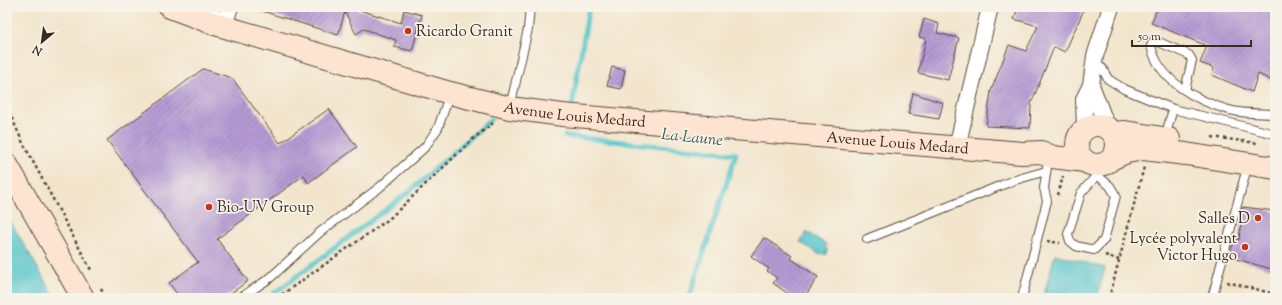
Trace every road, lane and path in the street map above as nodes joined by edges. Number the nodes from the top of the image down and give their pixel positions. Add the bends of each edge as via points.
1 (170, 7) edge
2 (230, 7) edge
3 (530, 7) edge
4 (990, 7) edge
5 (1111, 7) edge
6 (214, 16) edge
7 (1094, 64) junction
8 (1091, 85) junction
9 (1184, 90) junction
10 (450, 93) junction
11 (7, 107) edge
12 (510, 108) junction
13 (1173, 109) junction
14 (1275, 114) edge
15 (1110, 130) junction
16 (1081, 134) junction
17 (1275, 134) edge
18 (1165, 138) junction
19 (957, 147) junction
20 (1275, 155) edge
21 (1043, 161) junction
22 (1145, 163) dead end
23 (7, 164) edge
24 (1248, 164) junction
25 (1098, 165) junction
26 (1275, 168) edge
27 (867, 239) dead end
28 (94, 277) dead end
29 (1217, 279) junction
30 (91, 291) edge
31 (1275, 294) edge
32 (106, 298) edge
33 (240, 298) edge
34 (277, 298) edge
35 (1022, 298) edge
36 (1109, 298) edge
37 (1212, 298) edge

1 - 6 street, Avenue Louis Medard
2 - 6 street via 227,16
3 - 12 lane via 528,29
4 - 19 street
5 - 7 street
6 - 10 street, Avenue Louis Medard
7 - 8 street
7 - 13 lane via 1102,68 1108,79 1124,89
8 - 15 street
8 - 16 street via 1084,99
9 - 9 lane via 1166,75 1153,57 1151,46 1154,40 1189,55 1192,60
9 - 14 lane via 1230,111
10 - 12 street, Avenue Louis Medard
10 - 33 lane via 438,128 425,147 380,187 319,233 270,278
11 - 28 path via 23,143
12 - 19 street, Avenue Louis Medard via 563,116
12 - 34 path via 389,219
13 - 17 lane
13 - 18 lane
15 - 16 street via 1096,125
15 - 18 street
15 - 25 street via 1118,143 1116,154
16 - 21 street, Avenue Louis Medard via 1053,146
16 - 25 street via 1078,151
18 - 20 street
19 - 21 street, Avenue Louis Medard via 1022,153
21 - 25 street, Avenue Louis Medard via 1053,157
21 - 27 lane via 1012,181
21 - 35 lane via 1044,188 1048,201
22 - 36 path
23 - 30 street
24 - 25 street, Avenue Louis Medard via 1144,150 1127,152
24 - 26 street, Avenue Louis Medard
24 - 29 lane
25 - 25 lane via 1081,193 1068,234 1070,241 1076,246 1094,250 1104,240 1116,196
29 - 31 path
29 - 37 lane
30 - 32 path

